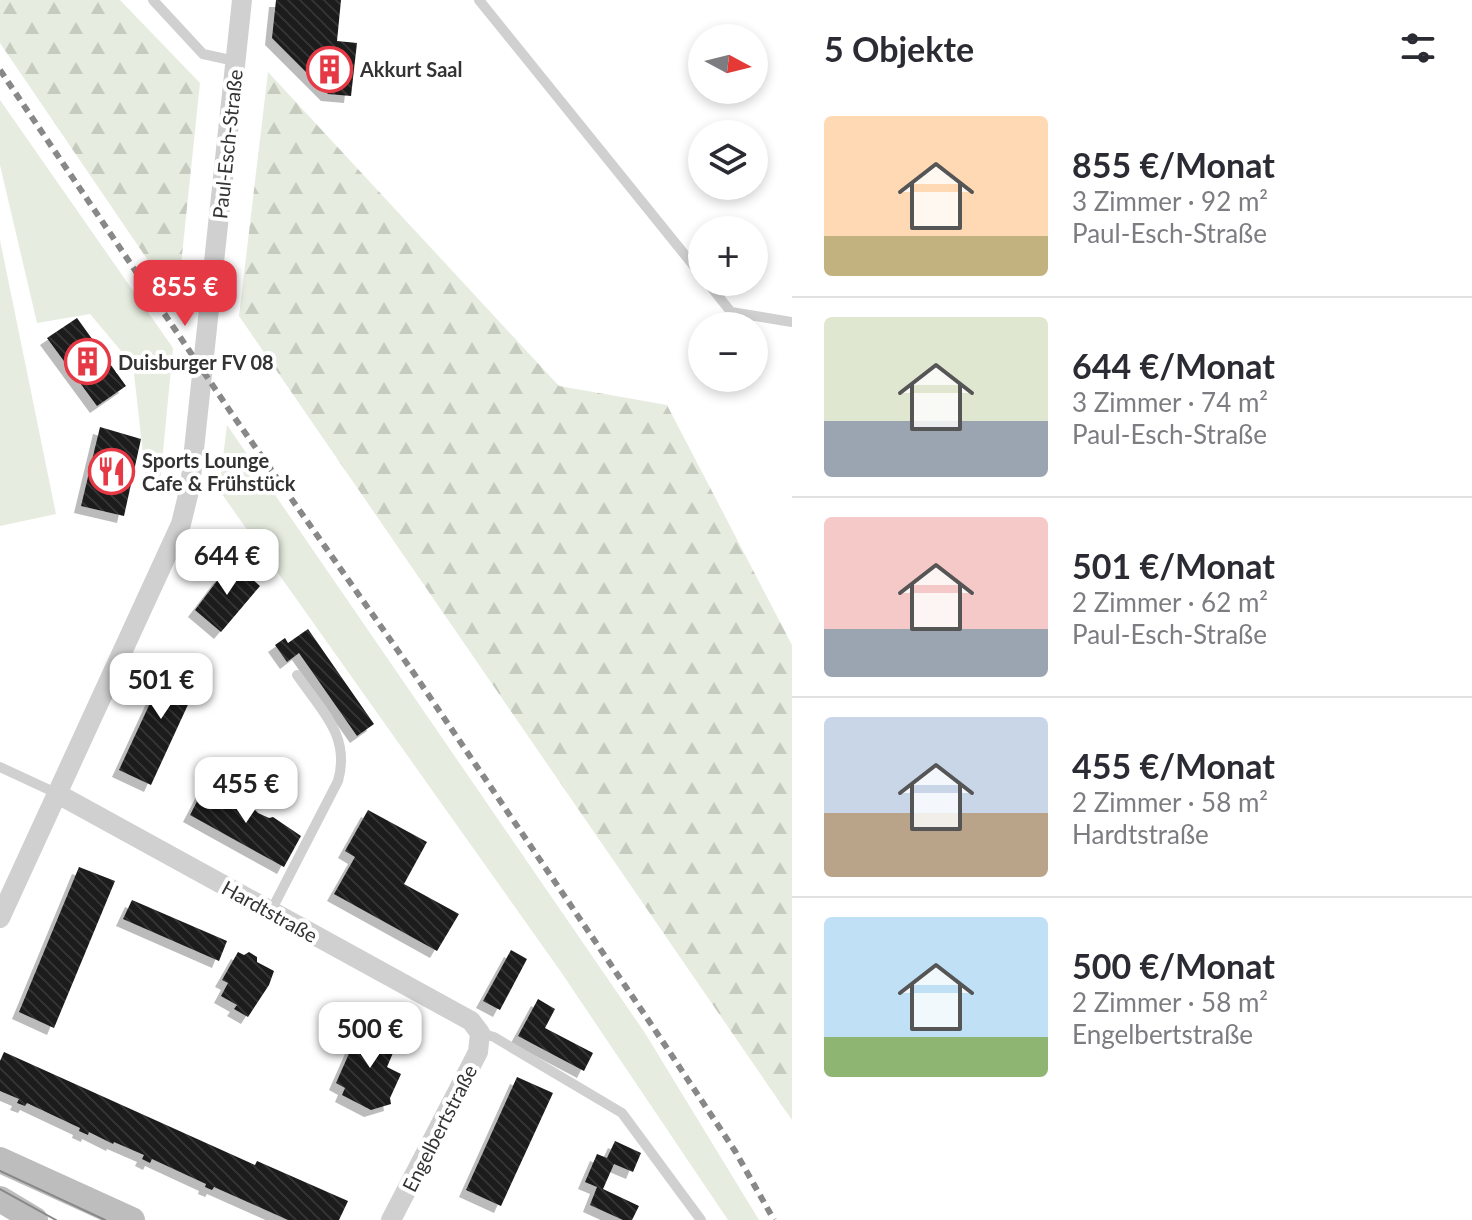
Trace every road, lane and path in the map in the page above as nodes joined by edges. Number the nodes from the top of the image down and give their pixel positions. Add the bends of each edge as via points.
1 (153, 0) edge
2 (242, 0) edge
3 (479, 0) edge
4 (235, 61) junction
5 (688, 259) edge
6 (718, 296) edge
7 (792, 322) edge
8 (297, 675) dead end
9 (0, 767) edge
10 (56, 793) junction
11 (271, 911) junction
12 (0, 918) edge
13 (480, 1033) junction
14 (0, 1160) edge
15 (0, 1199) edge
16 (35, 1220) edge
17 (132, 1220) edge
18 (391, 1220) edge
19 (701, 1220) edge

1 - 4 lane via 203,54
2 - 4 street, Paul-Esch-Straße
3 - 5 lane
4 - 10 street, Paul-Esch-Straße via 187,500 181,524
6 - 7 lane via 731,312
8 - 11 lane via 338,735 343,764
9 - 10 lane
10 - 11 street, Hardtstraße
10 - 12 street, Paul-Esch-Straße
11 - 13 street, Hardtstraße via 471,1021
13 - 18 street, Engelbertstraße via 478,1052
13 - 19 lane via 622,1113
14 - 17 main road
15 - 16 main road

